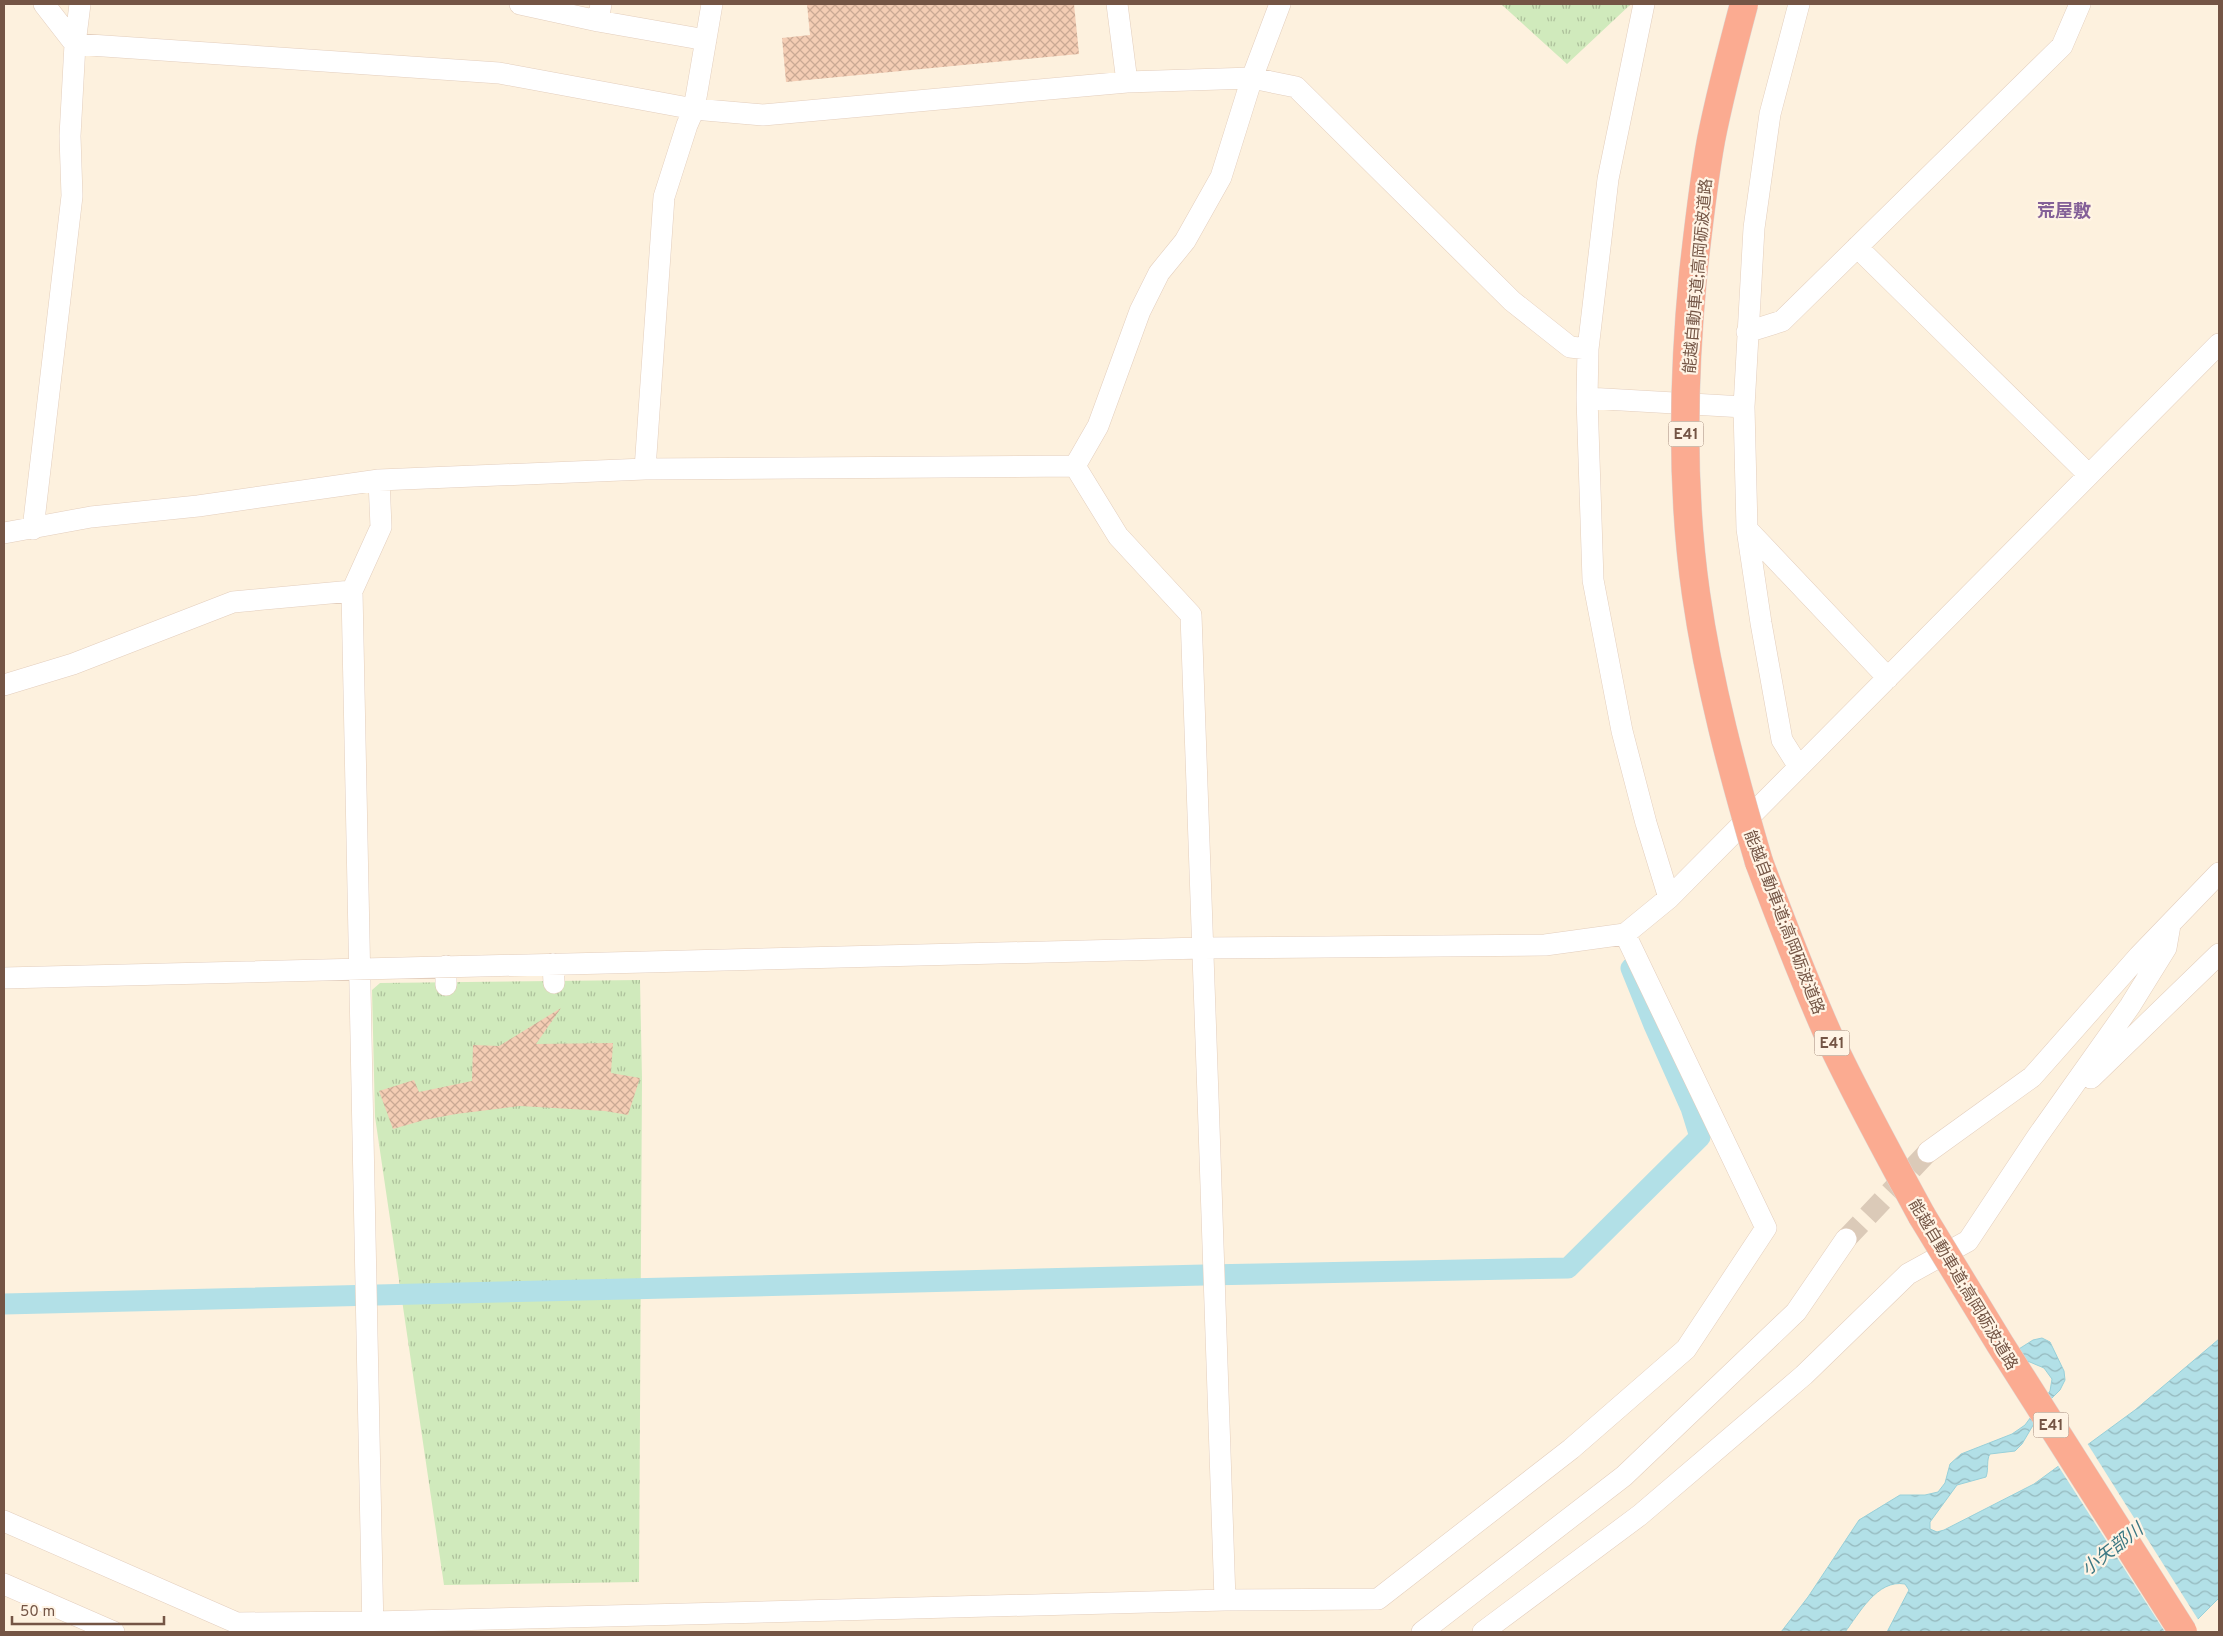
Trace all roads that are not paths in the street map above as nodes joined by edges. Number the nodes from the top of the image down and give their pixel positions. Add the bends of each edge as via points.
1 (44, 4) edge
2 (80, 4) edge
3 (520, 4) edge
4 (712, 4) edge
5 (1117, 4) edge
6 (1280, 4) edge
7 (1644, 4) edge
8 (1744, 4) edge
9 (1799, 4) edge
10 (2080, 4) edge
11 (600, 12) edge
12 (706, 40) junction
13 (75, 44) junction
14 (1252, 78) junction
15 (1127, 82) junction
16 (694, 109) junction
17 (1857, 247) junction
18 (1747, 332) junction
19 (2219, 344) edge
20 (1588, 348) junction
21 (1587, 398) junction
22 (1744, 407) junction
23 (1075, 466) junction
24 (645, 468) junction
25 (2089, 475) junction
26 (380, 480) junction
27 (33, 529) junction
28 (1747, 529) junction
29 (4, 533) edge
30 (352, 591) junction
31 (1888, 678) junction
32 (4, 684) edge
33 (1799, 767) junction
34 (2219, 873) edge
35 (1670, 898) junction
36 (2170, 925) junction
37 (1625, 934) junction
38 (1202, 948) junction
39 (2219, 954) edge
40 (358, 969) junction
41 (4, 978) edge
42 (2054, 1112) junction
43 (1928, 1152) tunnel mouth
44 (1846, 1239) tunnel mouth
45 (4, 1521) edge
46 (4, 1584) edge
47 (1225, 1600) junction
48 (373, 1627) edge
49 (114, 1632) edge
50 (1422, 1632) edge
51 (1484, 1632) edge
52 (2184, 1632) edge

1 - 13 street
2 - 13 street
3 - 11 street
4 - 12 street
5 - 15 street
6 - 14 street
7 - 20 street via 1608,179
8 - 52 highway, 能越自動車道;高岡砺波道路 / E41, bridge via 1711,141 1697,235 1689,320 1686,414 1687,504 1696,593 1730,764 1759,862 1797,962 1835,1050 1876,1132 1922,1216 2000,1344
9 - 18 street via 1770,114 1754,228
10 - 17 street via 2062,46
11 - 12 street
12 - 16 street
13 - 16 street via 499,73
13 - 27 street via 70,136 72,196
14 - 15 street
14 - 20 street via 1296,87 1512,301 1570,347
14 - 23 street via 1221,177 1185,242 1159,273 1140,311 1098,426
15 - 16 street via 762,115
16 - 24 street via 664,197
17 - 18 street via 1782,321
17 - 25 street
18 - 22 street
19 - 25 street
20 - 21 street
21 - 22 street
21 - 35 street via 1593,580 1622,731
22 - 28 street
23 - 24 street
23 - 38 street via 1118,536 1191,615
24 - 26 street
25 - 31 street
26 - 27 street via 198,506 90,517
26 - 30 street via 381,527
27 - 29 street
28 - 31 street
28 - 33 street via 1782,740
30 - 32 street via 233,602 73,664
30 - 40 street
31 - 33 street
33 - 35 street
34 - 36 street
35 - 37 street
36 - 42 street via 2166,948 2130,1006
36 - 43 street via 2032,1077
37 - 38 street via 1546,945
37 - 47 street via 1766,1228 1686,1349 1571,1449 1378,1599
38 - 40 street via 554,973 504,957 446,976
38 - 47 street
39 - 42 street
40 - 41 street
40 - 48 street
42 - 51 street via 1968,1241 1908,1274 1804,1375 1640,1515
44 - 50 street via 1796,1312 1624,1476
45 - 48 street via 237,1623
46 - 49 street
47 - 48 street

